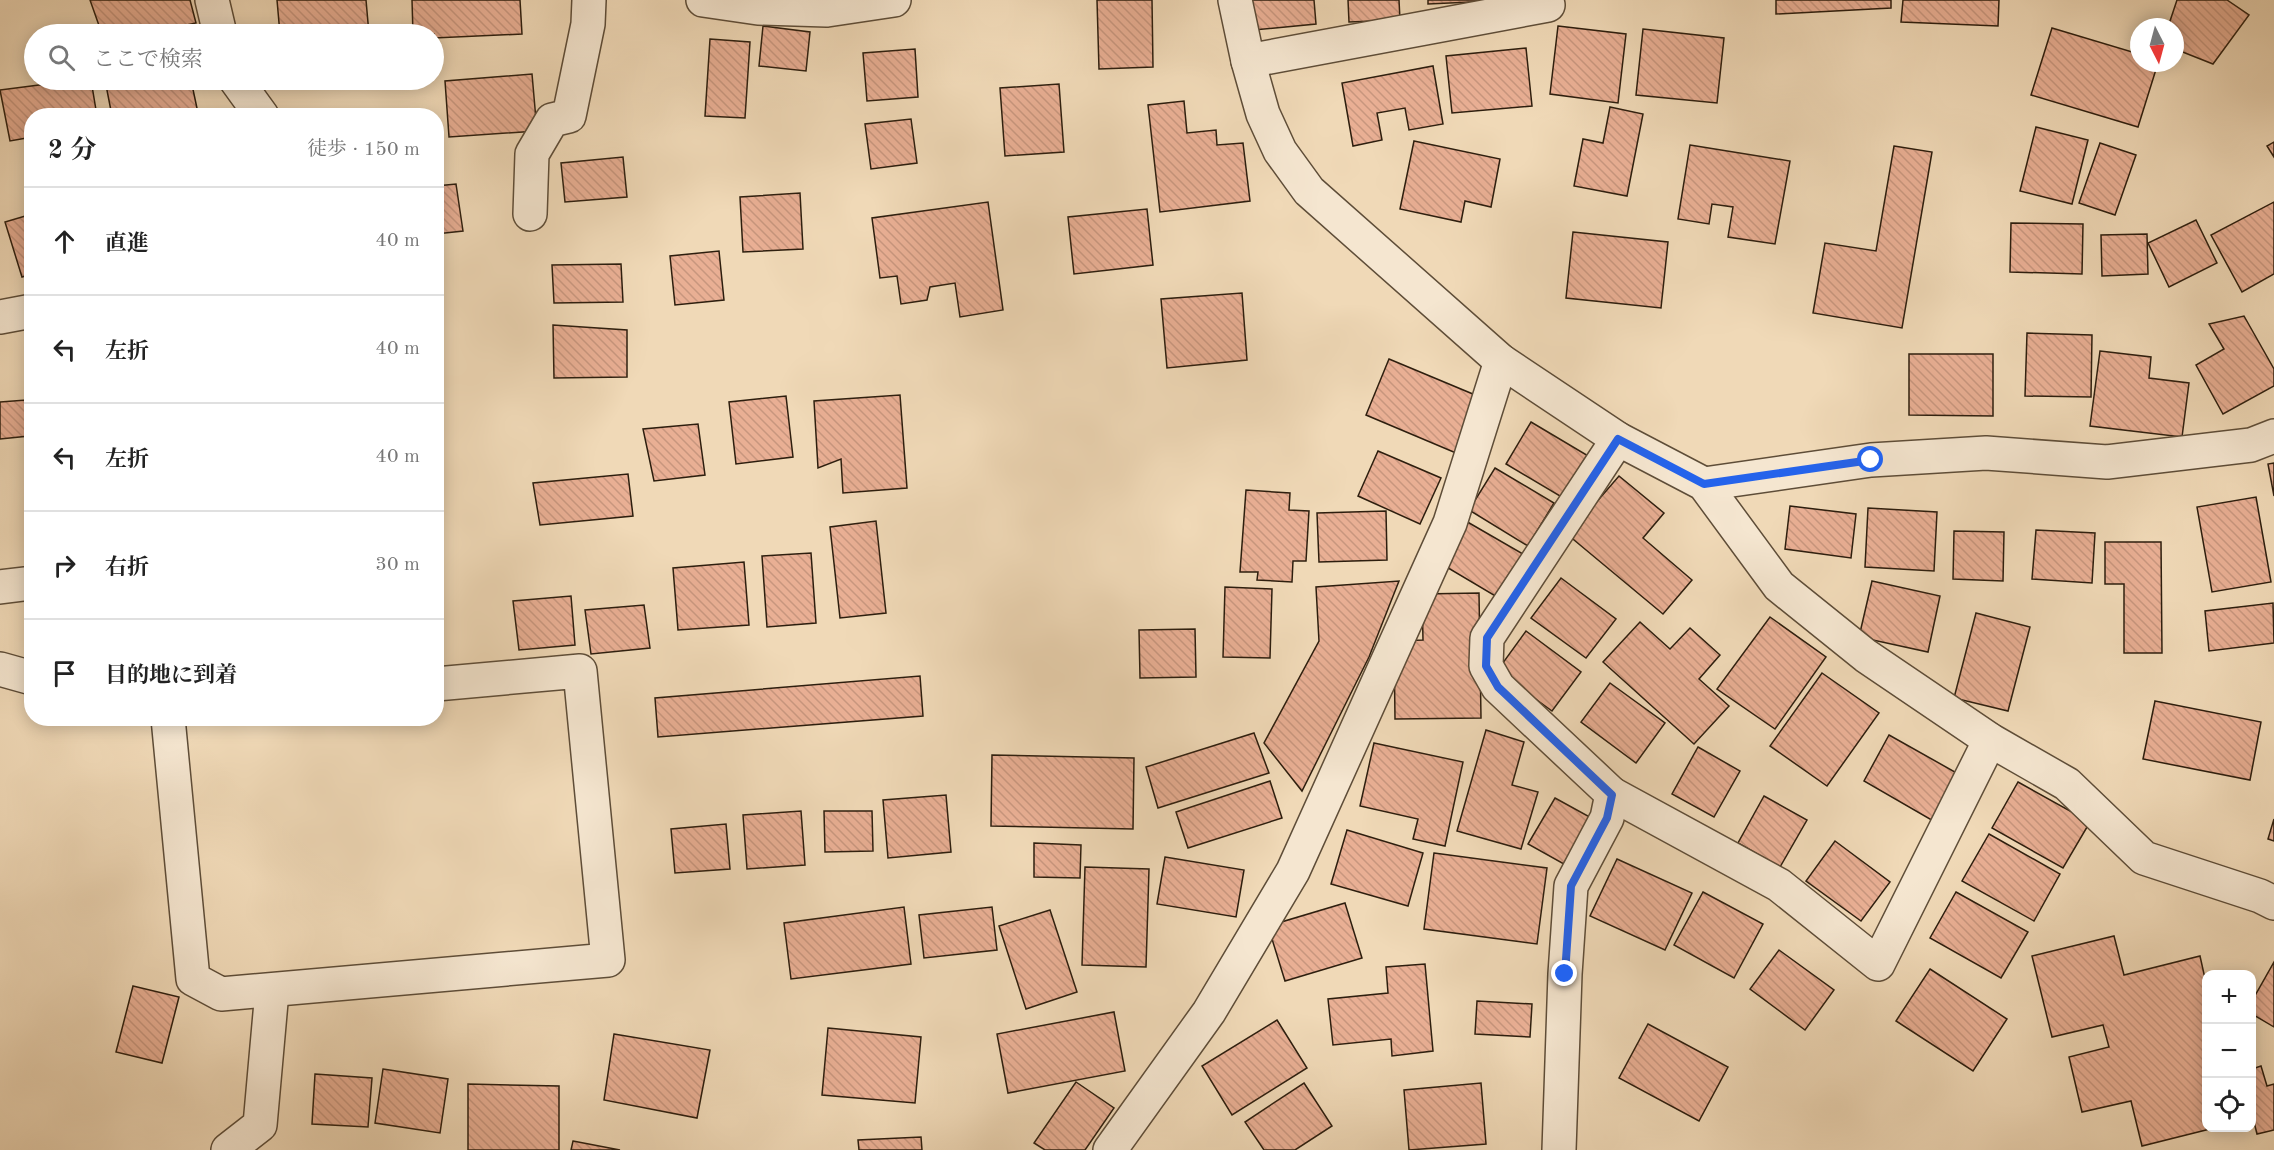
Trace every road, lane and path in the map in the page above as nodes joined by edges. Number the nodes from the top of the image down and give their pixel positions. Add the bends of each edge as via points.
1 (212, 0) edge
2 (589, 0) edge
3 (703, 0) edge
4 (894, 0) edge
5 (1235, 0) edge
6 (1548, 5) dead end
7 (218, 24) edge
8 (1248, 61) junction
9 (243, 90) edge
10 (256, 108) edge
11 (530, 214) dead end
12 (24, 312) edge
13 (0, 317) edge
14 (1501, 361) junction
15 (2274, 436) edge
16 (1618, 439) junction
17 (1704, 484) junction
18 (24, 584) edge
19 (0, 587) edge
20 (0, 669) edge
21 (24, 676) edge
22 (444, 683) edge
23 (169, 726) edge
24 (1990, 740) junction
25 (1612, 795) junction
26 (2274, 903) edge
27 (272, 991) junction
28 (228, 1150) edge
29 (1110, 1150) edge
30 (1559, 1150) edge

1 - 7 street
2 - 11 street via 588,24 569,116 552,120 532,154
3 - 4 street via 758,8 826,10
5 - 8 street
6 - 8 street
8 - 14 street via 1275,141 1309,191
9 - 10 street
12 - 13 street
14 - 16 street
14 - 29 street via 1450,523 1293,871 1209,1012
15 - 17 street via 2251,446 2107,462 1986,453 1871,460
16 - 17 street
16 - 25 street via 1487,638 1486,666 1498,687
17 - 24 street via 1779,586 1866,656
18 - 19 street
20 - 21 street
22 - 27 street via 580,671 608,960
23 - 27 street via 194,979 221,994
24 - 25 street via 1878,964 1779,885
24 - 26 street via 2067,784 2144,858
25 - 30 street via 1607,818 1571,886
27 - 28 street via 260,1125

